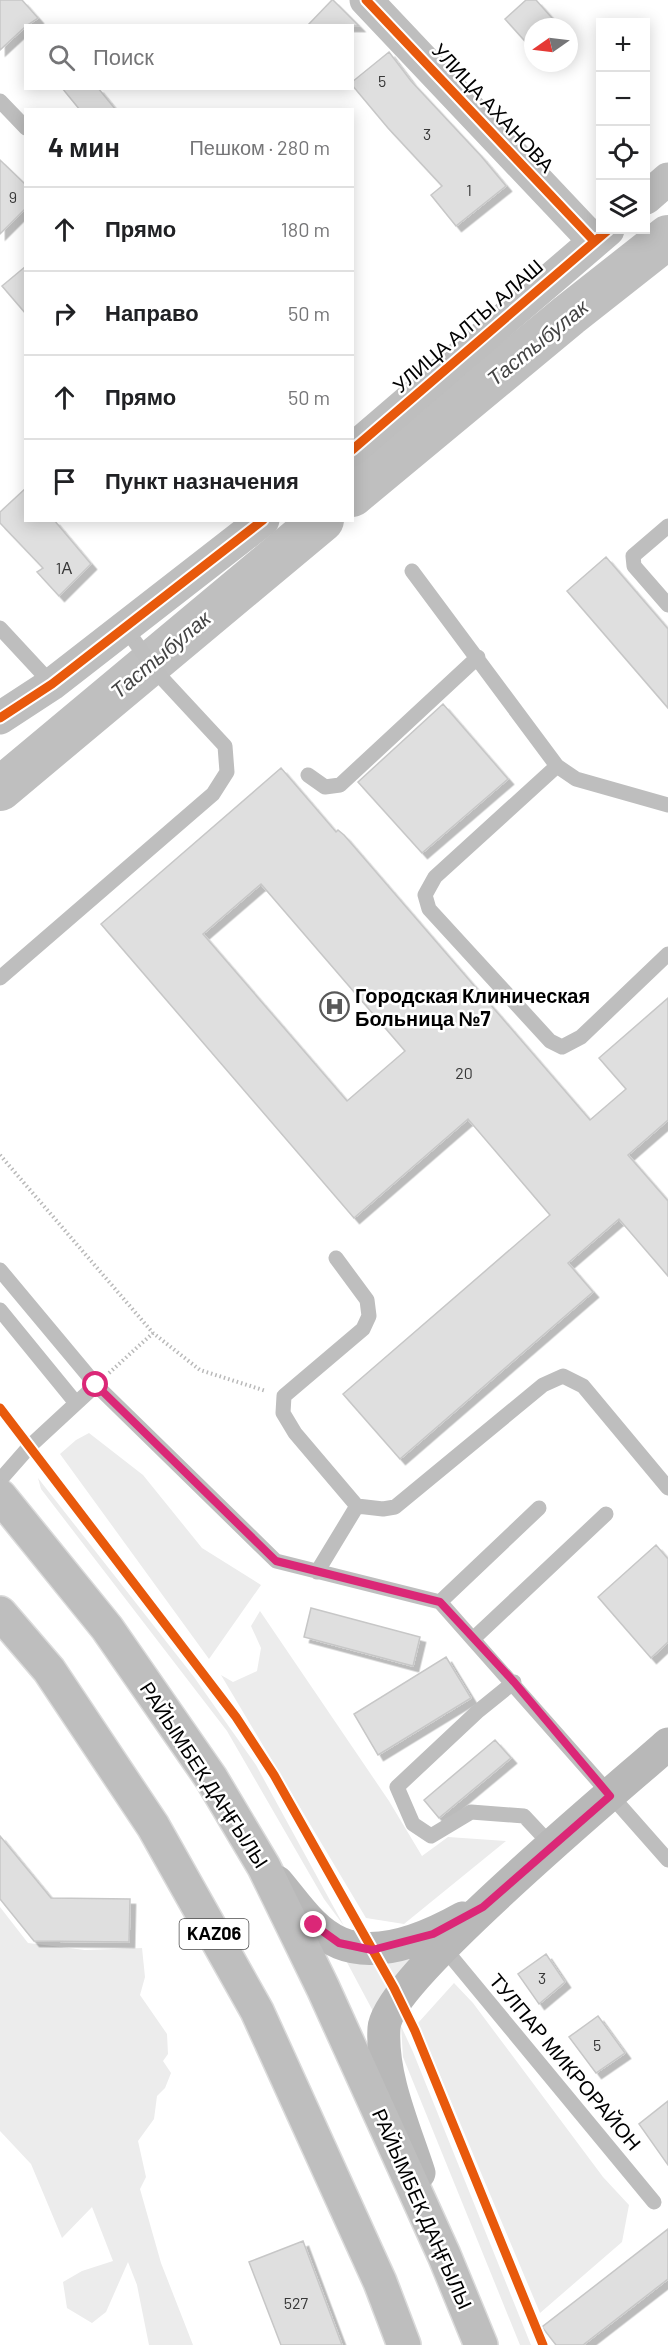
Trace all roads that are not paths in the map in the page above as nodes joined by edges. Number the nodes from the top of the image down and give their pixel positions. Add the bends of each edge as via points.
1 (366, 0) edge
2 (0, 101) edge
3 (24, 126) edge
4 (668, 178) edge
5 (650, 194) edge
6 (601, 235) edge
7 (354, 448) edge
8 (261, 522) edge
9 (668, 526) edge
10 (412, 570) dead end
11 (668, 604) edge
12 (0, 628) edge
13 (134, 641) junction
14 (478, 657) junction
15 (52, 684) junction
16 (0, 718) edge
17 (557, 766) junction
18 (308, 775) dead end
19 (668, 805) edge
20 (668, 954) edge
21 (0, 978) edge
22 (336, 1258) dead end
23 (0, 1270) edge
24 (0, 1310) edge
25 (96, 1385) junction
26 (76, 1403) junction
27 (0, 1480) edge
28 (668, 1488) edge
29 (0, 1496) edge
30 (357, 1506) junction
31 (539, 1508) dead end
32 (606, 1514) dead end
33 (318, 1572) junction
34 (440, 1602) junction
35 (0, 1613) edge
36 (473, 1639) junction
37 (514, 1682) junction
38 (668, 1744) edge
39 (610, 1796) junction
40 (552, 1846) junction
41 (668, 1860) edge
42 (264, 1867) junction
43 (483, 1907) junction
44 (444, 1948) junction
45 (654, 2202) dead end
46 (444, 2254) junction
47 (404, 2345) edge
48 (481, 2345) edge

1 - 6 main road, УЛИЦА АХАНОВА
2 - 3 lane
4 - 5 main road
6 - 7 main road, УЛИЦА АЛТЫ АЛАШ
8 - 13 main road
9 - 11 lane via 633,556 634,566
10 - 14 lane
12 - 15 lane
13 - 15 main road
13 - 21 lane via 160,676 225,746 227,772 213,794
14 - 17 lane
14 - 18 lane via 340,785 325,787
15 - 16 main road
17 - 19 lane via 576,778
17 - 20 lane via 435,877 425,895 429,909 550,1041 562,1047 581,1037
22 - 30 lane via 367,1300 369,1316 363,1329 284,1396 283,1413
23 - 25 lane
24 - 26 lane
25 - 26 lane
25 - 33 lane via 276,1561
26 - 27 lane
28 - 30 lane via 583,1386 563,1376 543,1385 395,1507
29 - 42 main road, РАЙЫМБЕК ДАҢҒЫЛЫ via 107,1628 211,1778
30 - 33 lane
31 - 34 lane
32 - 36 lane
33 - 34 lane
34 - 36 lane
35 - 47 main road, KАZ06 via 49,1671 153,1826 251,2000 380,2282
36 - 37 lane
37 - 39 lane
37 - 40 lane via 397,1787 413,1824 431,1836 471,1812 524,1816
38 - 39 main road
39 - 40 main road
39 - 41 lane
40 - 43 main road
42 - 43 main road via 314,1925 339,1943 372,1950 433,1934
42 - 46 main road, РАЙЫМБЕК ДАҢҒЫЛЫ
43 - 44 main road
44 - 45 lane, ТУЛПАР МИКРОРАЙОН
44 - 46 main road via 398,1996 384,2025 387,2071
46 - 48 main road, РАЙЫМБЕК ДАҢҒЫЛЫ

